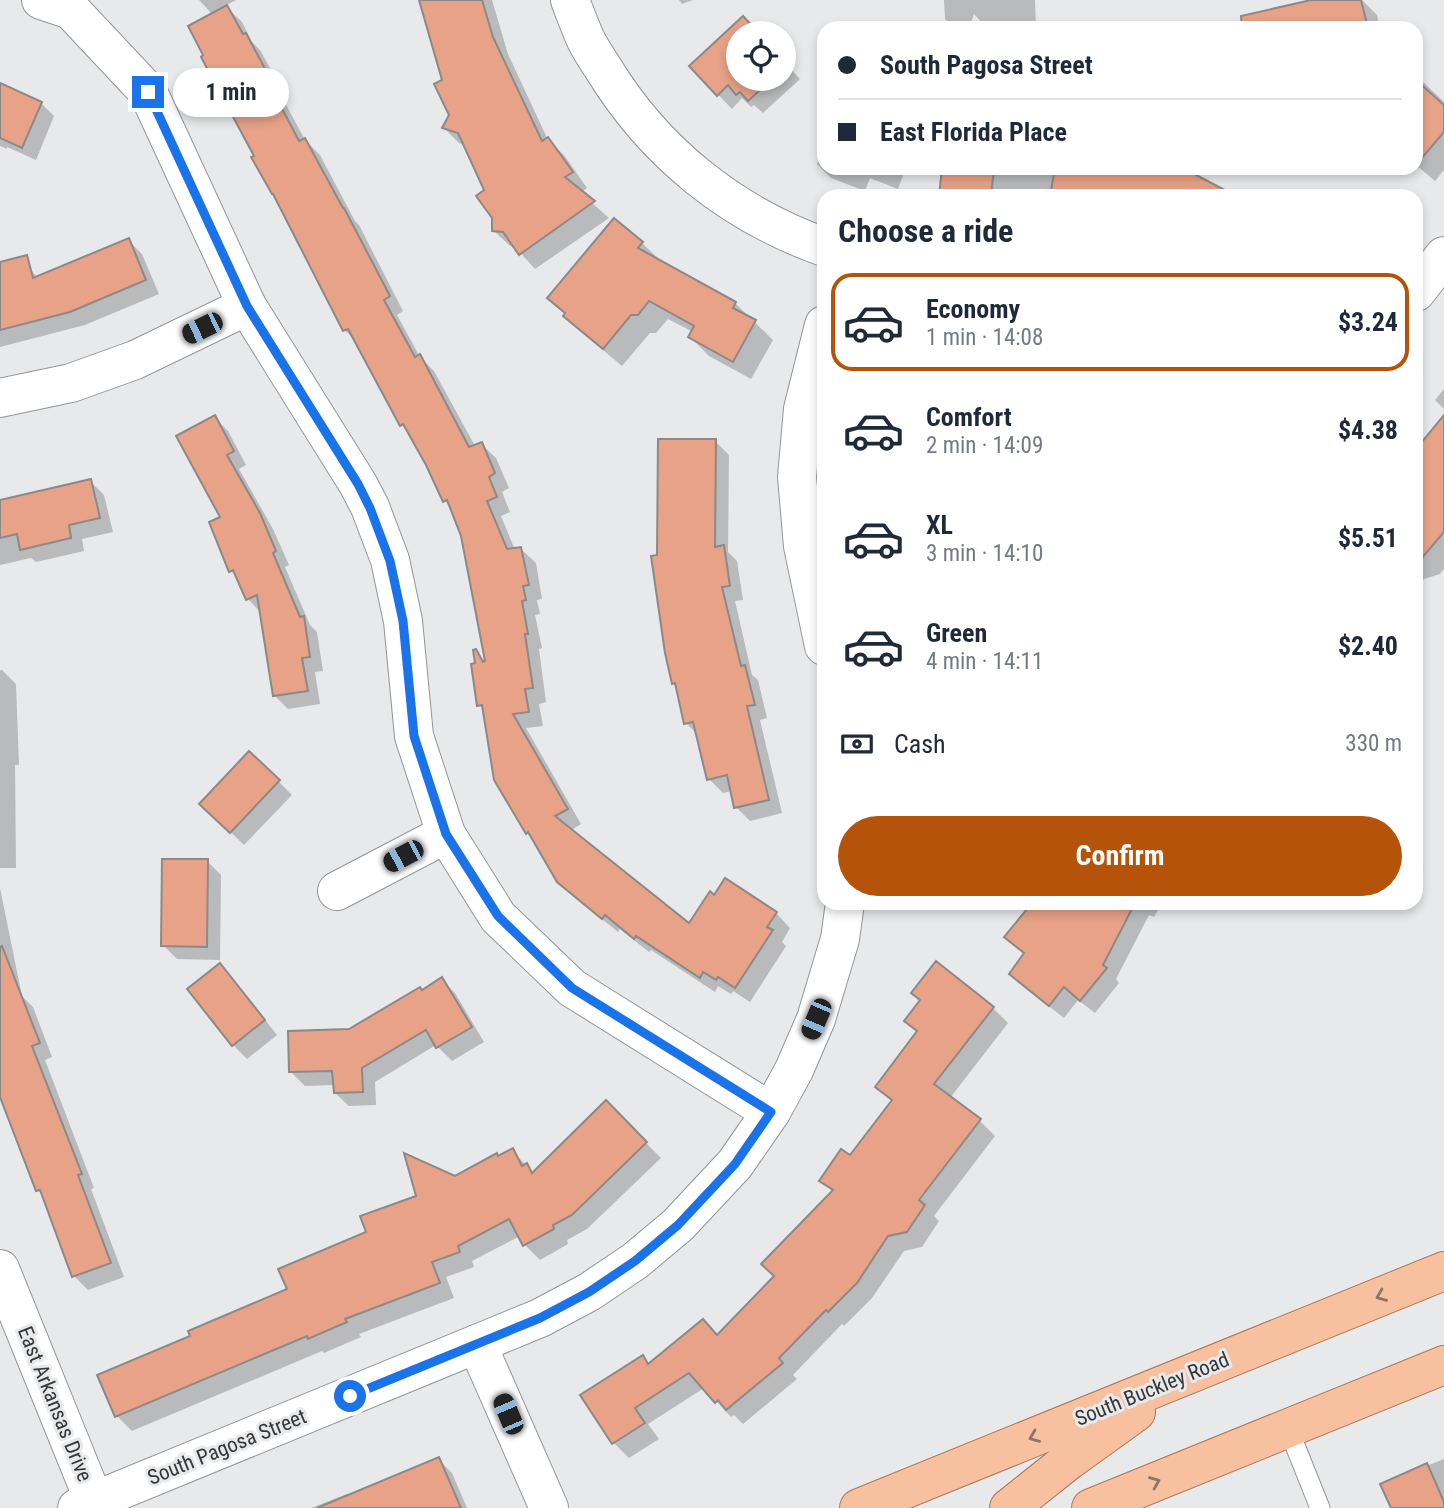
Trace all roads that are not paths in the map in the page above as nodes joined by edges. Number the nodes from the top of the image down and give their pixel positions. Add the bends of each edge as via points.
1 (41, 0) edge
2 (570, 0) edge
3 (817, 245) edge
4 (1444, 256) edge
5 (1423, 283) edge
6 (247, 306) junction
7 (817, 353) edge
8 (0, 398) edge
9 (817, 613) edge
10 (446, 834) junction
11 (337, 891) dead end
12 (844, 910) edge
13 (771, 1112) junction
14 (0, 1269) edge
15 (1444, 1271) edge
16 (1444, 1340) edge
17 (477, 1344) junction
18 (1444, 1365) edge
19 (1189, 1374) junction
20 (1368, 1396) junction
21 (1288, 1428) junction
22 (920, 1497) edge
23 (85, 1504) edge
24 (549, 1508) edge
25 (859, 1508) edge
26 (1009, 1508) edge
27 (1091, 1508) edge
28 (1320, 1508) edge

1 - 6 street via 71,10 148,92
2 - 3 street via 587,41 620,96 662,146 710,188 765,222
4 - 5 street
6 - 8 street via 135,360 71,383
6 - 10 street via 358,484 386,550 403,621 414,736
7 - 9 street via 803,409 797,477 803,546
10 - 11 street
10 - 13 street via 498,916 572,988
12 - 13 street, South Pagosa Street via 816,1019
13 - 17 street, South Pagosa Street via 735,1164 678,1225 635,1261 540,1318
14 - 23 street, East Arkansas Drive
15 -> 19 main road, South Buckley Road
16 - 20 main road
17 - 23 street, South Pagosa Street
17 - 24 street
18 - 20 main road
19 -> 22 main road, South Buckley Road
19 - 26 main road
20 - 21 main road
27 -> 21 main road
21 - 28 lane
22 - 25 main road, South Buckley Road

